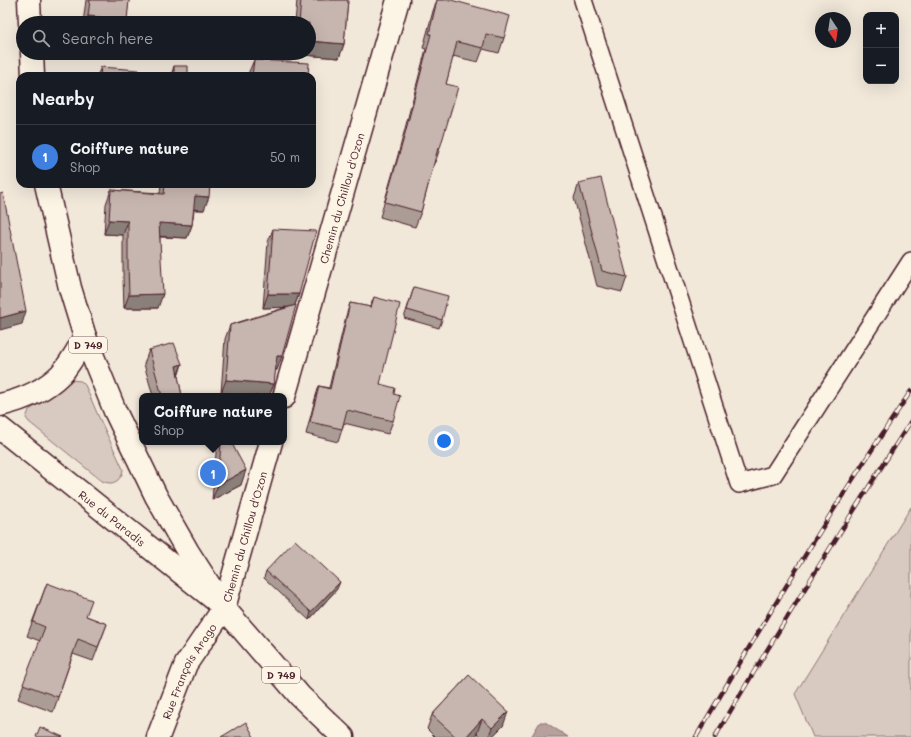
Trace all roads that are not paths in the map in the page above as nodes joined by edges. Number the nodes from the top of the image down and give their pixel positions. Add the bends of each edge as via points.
1 (29, 0) edge
2 (398, 0) edge
3 (583, 0) edge
4 (30, 16) edge
5 (32, 60) edge
6 (33, 72) edge
7 (47, 188) edge
8 (911, 261) edge
9 (85, 336) junction
10 (285, 393) edge
11 (0, 405) edge
12 (0, 428) edge
13 (270, 445) edge
14 (224, 608) junction
15 (158, 737) edge
16 (343, 737) edge

1 - 4 street
2 - 10 street, Chemin du Chillou d'Ozon
3 - 8 lane via 739,484 773,475
5 - 6 street
7 - 9 street, D 749 via 70,288
9 - 11 street via 61,374 24,398
9 - 14 street, D 749 via 115,411 156,496
12 - 14 street, Rue du Paradis
13 - 14 street, Chemin du Chillou d'Ozon
14 - 15 street, Rue François Arago via 186,664
14 - 16 street, D 749 via 300,696

